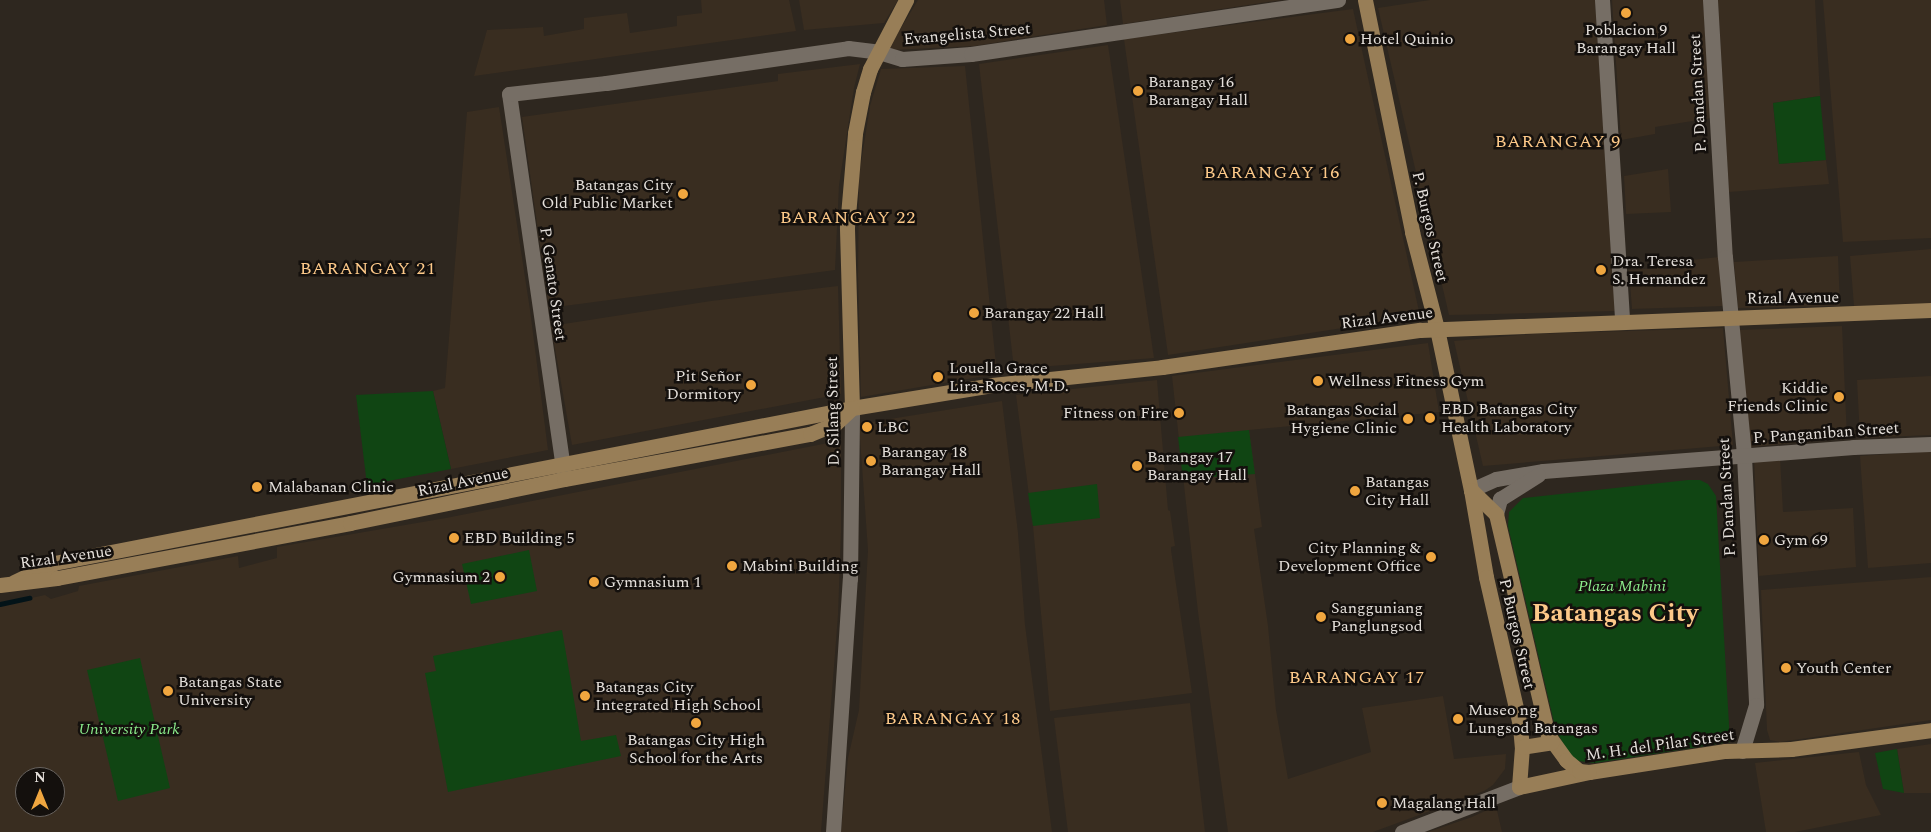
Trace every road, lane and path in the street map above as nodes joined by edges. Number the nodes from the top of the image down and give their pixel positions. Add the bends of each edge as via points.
1 (906, 0) edge
2 (1338, 0) edge
3 (1365, 0) edge
4 (1602, 0) edge
5 (1710, 0) edge
6 (879, 52) junction
7 (509, 94) joint
8 (1931, 310) edge
9 (1730, 317) junction
10 (1622, 322) junction
11 (1436, 329) junction
12 (852, 408) junction
13 (1931, 444) edge
14 (1744, 456) junction
15 (562, 463) junction
16 (1543, 471) junction
17 (564, 479) junction
18 (1470, 490) junction
19 (1496, 514) junction
20 (7, 583) edge
21 (1931, 730) edge
22 (1552, 742) junction
23 (1522, 747) junction
24 (1742, 751) junction
25 (1588, 772) junction
26 (1519, 786) junction
27 (833, 832) edge
28 (1402, 832) edge

1 - 6 main road, D. Silang Street
2 - 6 street, Evangelista Street via 971,54 902,60
3 - 11 main road, P. Burgos Street via 1412,232
4 - 10 street
5 - 9 street, P. Dandan Street
6 - 7 street, Evangelista Street via 848,48
6 - 12 main road, D. Silang Street via 863,92 849,186 847,227
7 - 15 street, P. Genato Street
8 - 9 main road, Rizal Avenue
9 - 10 main road, Rizal Avenue
9 - 14 street, P. Dandan Street
10 - 11 main road, Rizal Avenue
11 - 12 main road, Rizal Avenue via 1162,367 992,385
11 - 18 main road, P. Burgos Street
12 - 15 main road, Rizal Avenue
12 - 17 main road, Rizal Avenue via 835,424 810,434
12 - 27 street, D. Silang Street via 850,579
13 - 14 street, P. Panganiban Street
14 - 16 street, P. Panganiban Street
14 - 24 street, P. Dandan Street via 1756,705
15 - 17 street, P. Genato Street
15 - 20 main road, Rizal Avenue via 54,563
16 - 18 street, P. Panganiban Street via 1496,479
16 - 19 street, P. Panganiban Street via 1500,499
17 - 20 main road, Rizal Avenue via 57,578
18 - 19 main road
18 - 23 main road, P. Burgos Street
19 - 22 main road, P. Burgos Street via 1543,721
21 - 24 main road, M. H. del Pilar Street via 1791,749
22 - 23 main road
22 - 25 main road, P. Burgos Street via 1579,771
23 - 26 main road, P. Burgos Street
24 - 25 main road, M. H. del Pilar Street
25 - 26 main road, M. H. del Pilar Street
26 - 28 street, M. H. del Pilar Street

